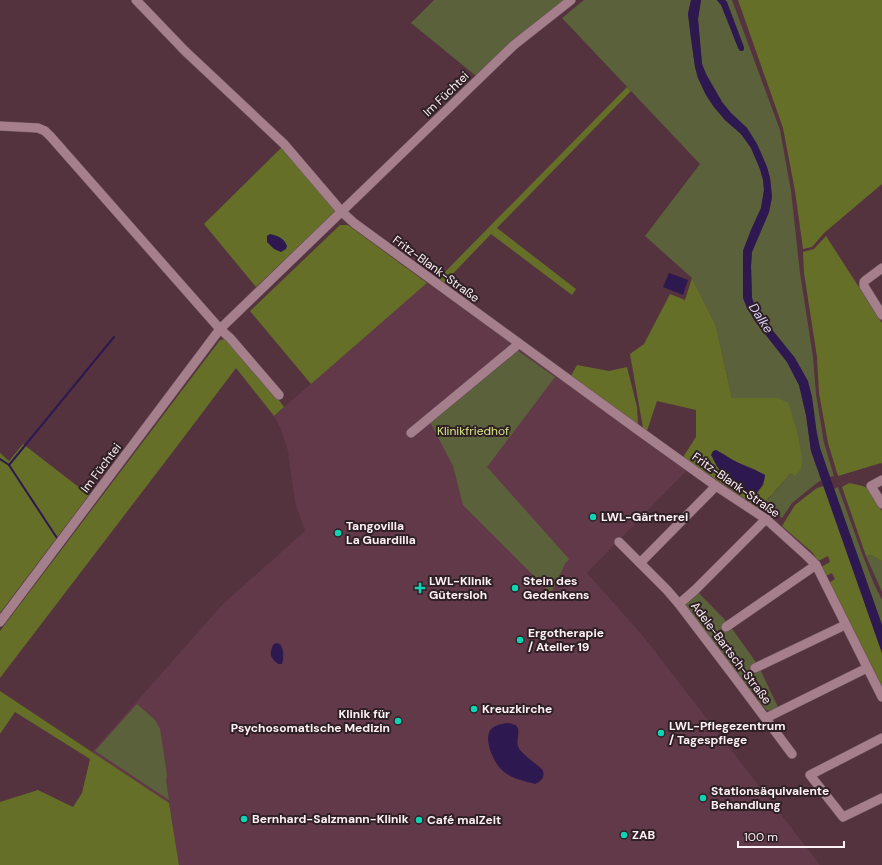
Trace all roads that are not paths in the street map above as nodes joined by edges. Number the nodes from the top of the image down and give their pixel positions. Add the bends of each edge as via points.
1 (136, 0) edge
2 (571, 0) edge
3 (0, 126) edge
4 (342, 212) junction
5 (882, 268) edge
6 (882, 314) edge
7 (220, 329) junction
8 (518, 343) junction
9 (279, 395) dead end
10 (411, 433) dead end
11 (882, 480) edge
12 (716, 486) junction
13 (881, 499) edge
14 (766, 519) junction
15 (619, 542) dead end
16 (640, 563) junction
17 (816, 565) junction
18 (679, 604) junction
19 (0, 622) edge
20 (845, 625) junction
21 (726, 627) dead end
22 (755, 668) dead end
23 (867, 668) junction
24 (882, 697) edge
25 (766, 718) junction
26 (882, 738) edge
27 (792, 754) dead end
28 (882, 798) edge

1 - 4 street via 185,52 284,144
2 - 4 street, Im Füchtei via 514,45
3 - 7 street via 38,128 51,136
4 - 7 street, Im Füchtei
4 - 8 street, Fritz-Blank-Straße
5 - 6 street via 864,282
7 - 9 street
7 - 19 street, Im Füchtei
8 - 10 street
8 - 12 street, Fritz-Blank-Straße
11 - 13 street via 871,486
12 - 14 street, Fritz-Blank-Straße
12 - 16 street
14 - 17 street, Fritz-Blank-Straße
14 - 18 street, Adele-Bartsch-Straße
15 - 16 street
16 - 18 street
17 - 20 street, Fritz-Blank-Straße
17 - 21 street
18 - 25 street, Adele-Bartsch-Straße
20 - 22 street
20 - 23 street, Fritz-Blank-Straße
23 - 24 street, Fritz-Blank-Straße
23 - 25 street, Adele-Bartsch-Straße
25 - 27 street, Adele-Bartsch-Straße
26 - 28 street via 810,775 843,817

